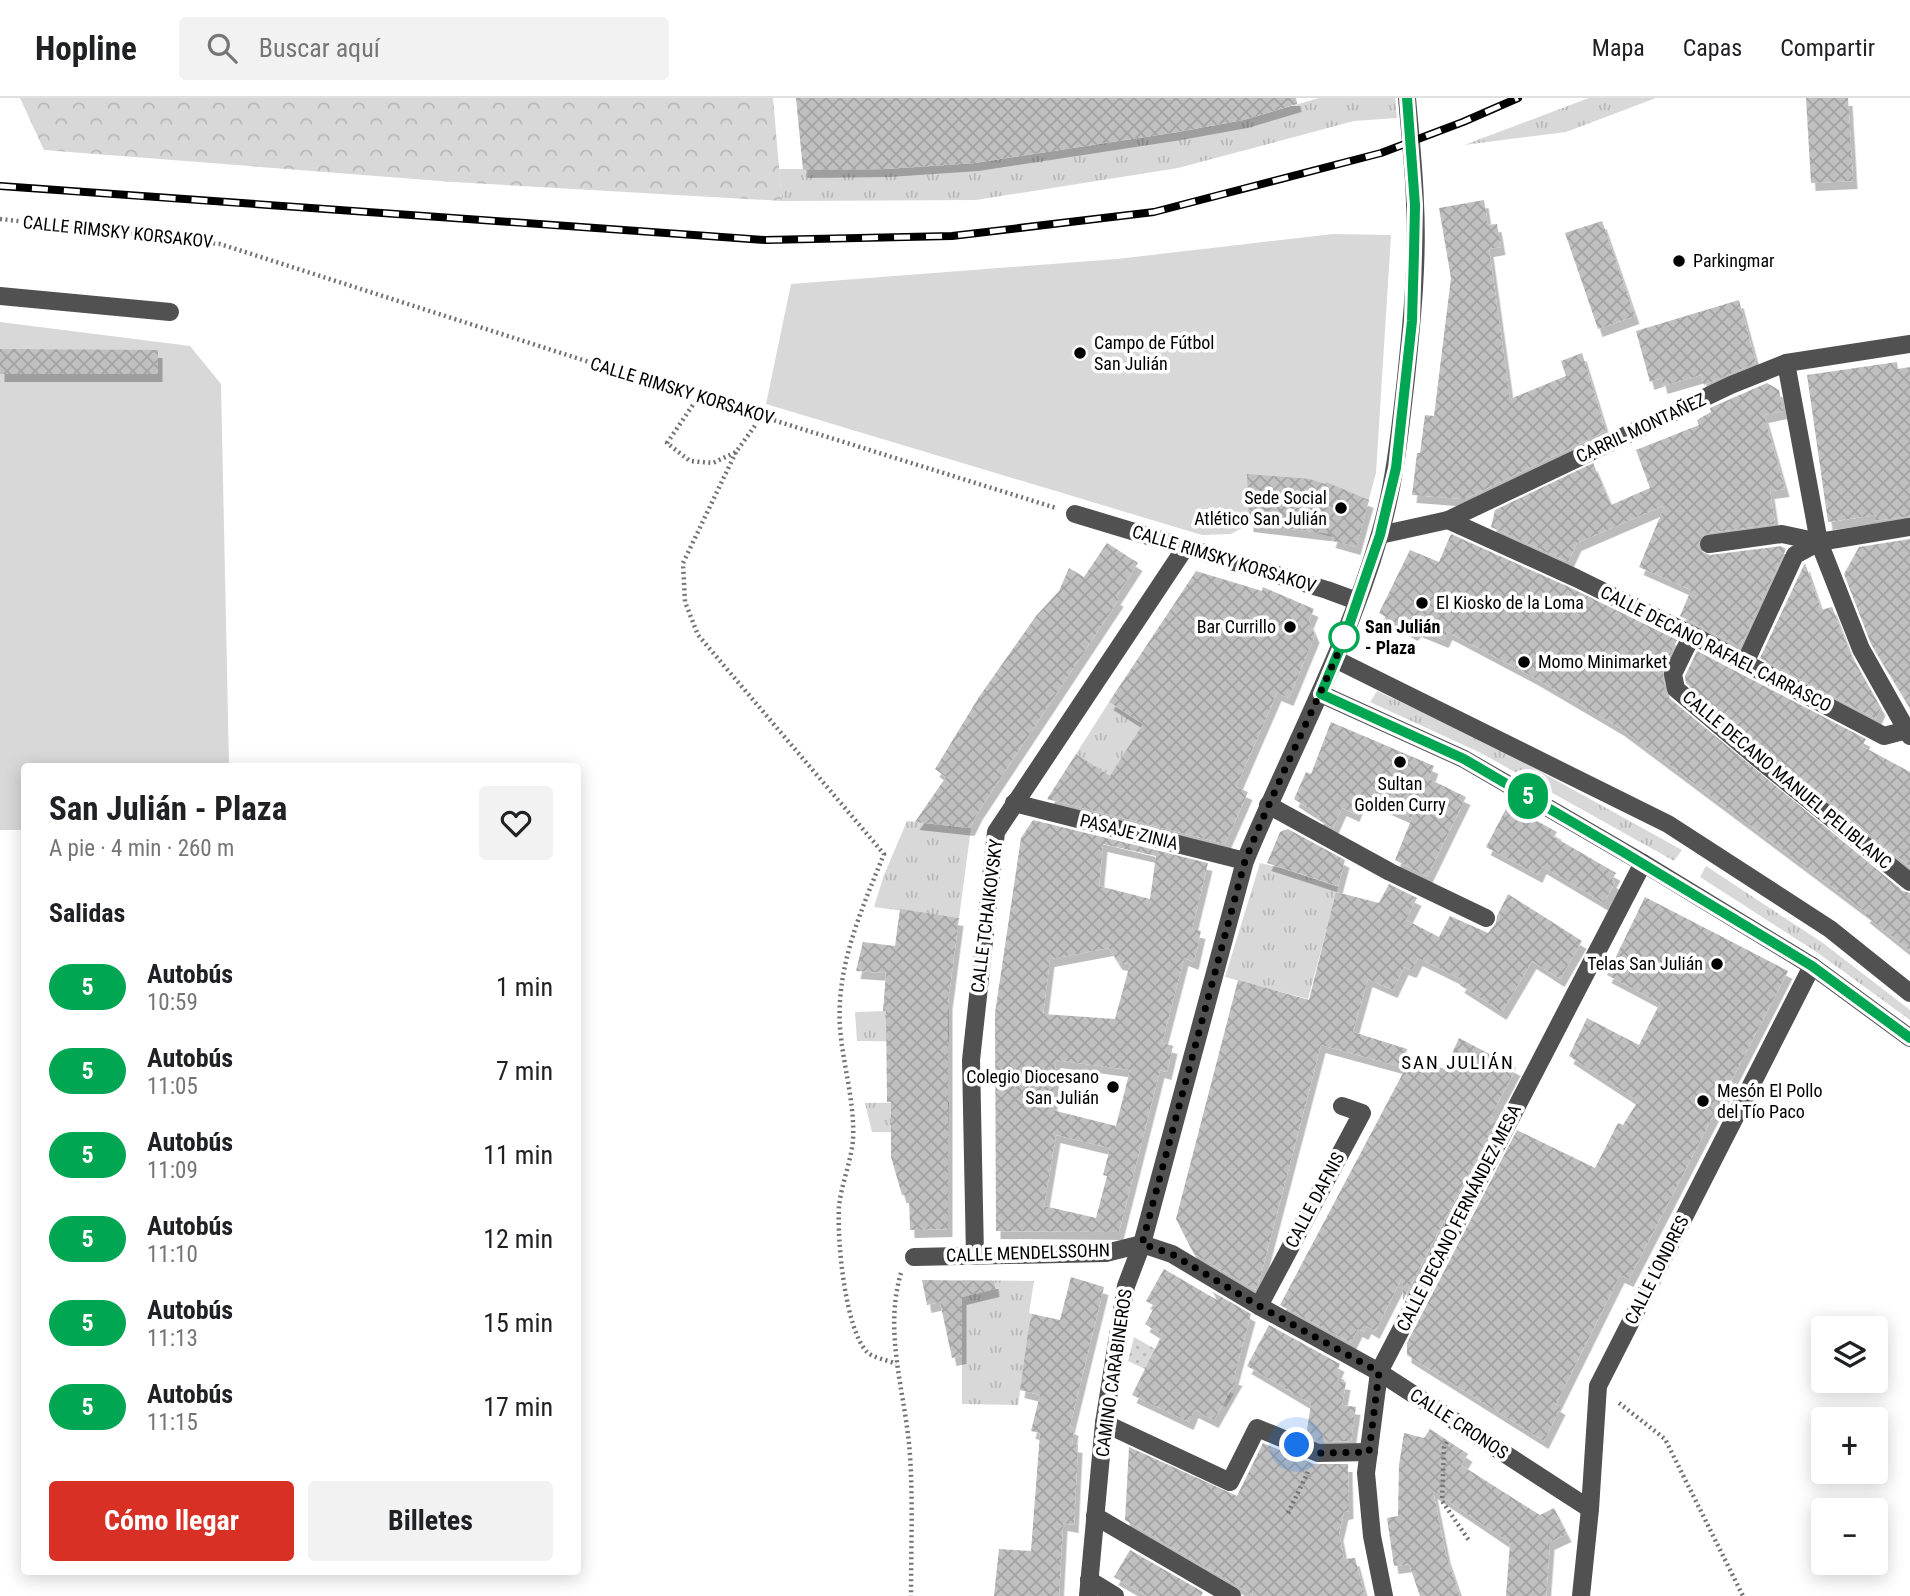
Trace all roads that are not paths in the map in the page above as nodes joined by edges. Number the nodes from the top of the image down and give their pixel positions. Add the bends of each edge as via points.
1 (1407, 98) edge
2 (0, 296) edge
3 (170, 312) dead end
4 (1910, 344) edge
5 (1786, 363) junction
6 (1075, 514) road end
7 (1448, 520) junction
8 (1910, 527) edge
9 (1380, 535) junction
10 (1819, 542) junction
11 (1709, 544) dead end
12 (1185, 548) junction
13 (1357, 601) junction
14 (1692, 635) junction
15 (1335, 659) junction
16 (1745, 663) junction
17 (1321, 694) junction
18 (1909, 733) edge
19 (1014, 803) junction
20 (1268, 805) junction
21 (1245, 861) junction
22 (1643, 863) junction
23 (1910, 882) edge
24 (1486, 918) dead end
25 (1812, 966) junction
26 (1910, 993) edge
27 (1910, 1038) edge
28 (1342, 1106) dead end
29 (1142, 1244) junction
30 (975, 1256) junction
31 (914, 1257) road end
32 (1259, 1306) junction
33 (1379, 1372) junction
34 (1104, 1423) junction
35 (1369, 1452) junction
36 (1590, 1509) junction
37 (1095, 1516) junction
38 (1089, 1588) edge
39 (1115, 1596) edge
40 (1231, 1596) edge
41 (1384, 1596) edge
42 (1581, 1596) edge

1 - 9 street, CAMINO CARABINEROS via 1415,205 1412,321 1396,468
2 - 3 street
4 - 5 street, CARRIL MONTAÑEZ
5 - 7 street, CARRIL MONTAÑEZ
5 - 10 street
6 - 12 street, CALLE RIMSKY KORSAKOV
7 - 9 street, CARRIL MONTAÑEZ
7 - 14 street, CALLE DECANO RAFAEL CARRASCO
8 - 10 street
9 - 13 street, CAMINO CARABINEROS
10 - 11 street via 1782,534
10 - 16 street via 1796,555
10 - 18 street via 1861,649
12 - 13 street, CALLE RIMSKY KORSAKOV
12 - 19 street, CALLE TCHAIKOVSKY
13 - 15 street, CAMINO CARABINEROS
14 - 16 street, CALLE DECANO RAFAEL CARRASCO
14 - 23 street, CALLE DECANO MANUEL PELIBLANC via 1673,674 1676,689
15 - 17 street, CAMINO CARABINEROS
15 - 26 street via 1668,824 1830,929
16 - 18 street, CALLE DECANO RAFAEL CARRASCO via 1884,736
17 - 20 street, CAMINO CARABINEROS
17 - 22 street via 1464,759
19 - 21 street, PASAJE ZINIA
19 - 30 street, CALLE TCHAIKOVSKY via 996,832 971,1060
20 - 21 street, CAMINO CARABINEROS
20 - 24 street
21 - 29 street, CAMINO CARABINEROS
22 - 25 street
22 - 33 street, CALLE DECANO FERNÁNDEZ MESA
25 - 27 street
25 - 36 street, CALLE LONDRES via 1598,1386
28 - 32 street, CALLE DAFNIS via 1362,1113
29 - 30 street, CALLE MENDELSSOHN via 1106,1253
29 - 32 street, CALLE CRONOS via 1172,1254
29 - 34 street, CAMINO CARABINEROS via 1126,1286
30 - 31 street, CALLE MENDELSSOHN
32 - 33 street, CALLE CRONOS
33 - 35 street, CALLE DECANO FERNÁNDEZ MESA
33 - 36 street, CALLE CRONOS
34 - 35 street via 1230,1482 1257,1428 1318,1453
34 - 37 street, CAMINO CARABINEROS
35 - 41 street, CALLE DECANO FERNÁNDEZ MESA via 1367,1486
36 - 42 street, CALLE LONDRES
37 - 38 street, CAMINO CARABINEROS
37 - 40 street
38 - 39 street

